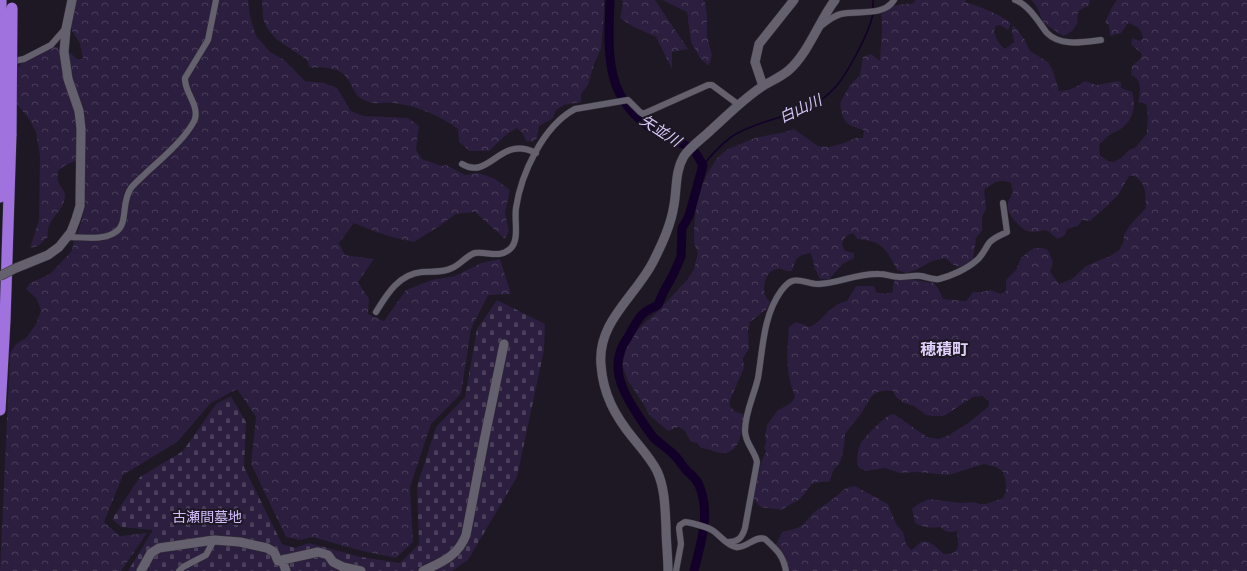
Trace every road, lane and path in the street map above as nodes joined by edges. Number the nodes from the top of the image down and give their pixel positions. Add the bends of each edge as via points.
1 (72, 0) edge
2 (216, 0) edge
3 (794, 0) edge
4 (836, 0) edge
5 (894, 0) edge
6 (1015, 0) edge
7 (6, 4) edge
8 (66, 29) junction
9 (814, 34) junction
10 (1101, 40) dead end
11 (0, 69) edge
12 (763, 86) junction
13 (739, 105) junction
14 (6, 133) junction
15 (536, 153) junction
16 (462, 164) dead end
17 (0, 197) edge
18 (1003, 202) dead end
19 (67, 238) junction
20 (0, 276) edge
21 (376, 312) dead end
22 (504, 344) dead end
23 (0, 410) edge
24 (214, 540) junction
25 (728, 542) junction
26 (282, 560) junction
27 (141, 571) edge
28 (179, 571) edge
29 (286, 571) edge
30 (361, 571) edge
31 (423, 571) edge
32 (668, 571) edge
33 (676, 571) edge
34 (786, 571) edge

1 - 8 street
2 - 19 street via 206,42 185,78 195,111 192,124 182,138 132,187 125,199 120,228 106,237
3 - 12 street via 759,44 755,62
4 - 9 street
5 - 9 street via 886,9 839,15 827,21
6 - 10 street via 1031,11 1048,34 1055,38 1064,42
7 - 14 highway, bridge
8 - 11 street via 51,45 24,59 3,65
8 - 19 street via 65,62 79,111 81,129 80,206
9 - 12 street via 789,70
12 - 13 street
13 - 15 street via 712,85 708,85 643,114 628,100 575,109 556,124
13 - 32 street via 685,155 679,167 674,205 665,234 648,271 609,325 601,351 602,374 613,410 656,469 662,484
14 - 17 highway
14 - 23 highway via 6,313
15 - 16 street via 517,148 475,168
15 - 21 street via 525,173 519,194 515,239 509,250 501,254 476,253 451,269 414,273 399,281 389,291
18 - 25 street via 1007,232 991,241 973,263 944,277 934,279 879,274 855,276 820,284 795,280 788,283 771,307 746,420 746,438 757,462 745,528 738,540
19 - 20 street, bridge via 48,255
22 - 31 street via 466,535 454,555
24 - 26 street via 267,548 274,552 278,561
24 - 27 street via 158,548 151,553
24 - 28 street via 206,554
25 - 33 street via 722,540 711,529 688,522 683,523 680,525 681,544
25 - 34 street via 734,547 741,547 758,539 765,539 780,553
26 - 29 street
26 - 30 street via 318,552 328,555 333,562 343,567

